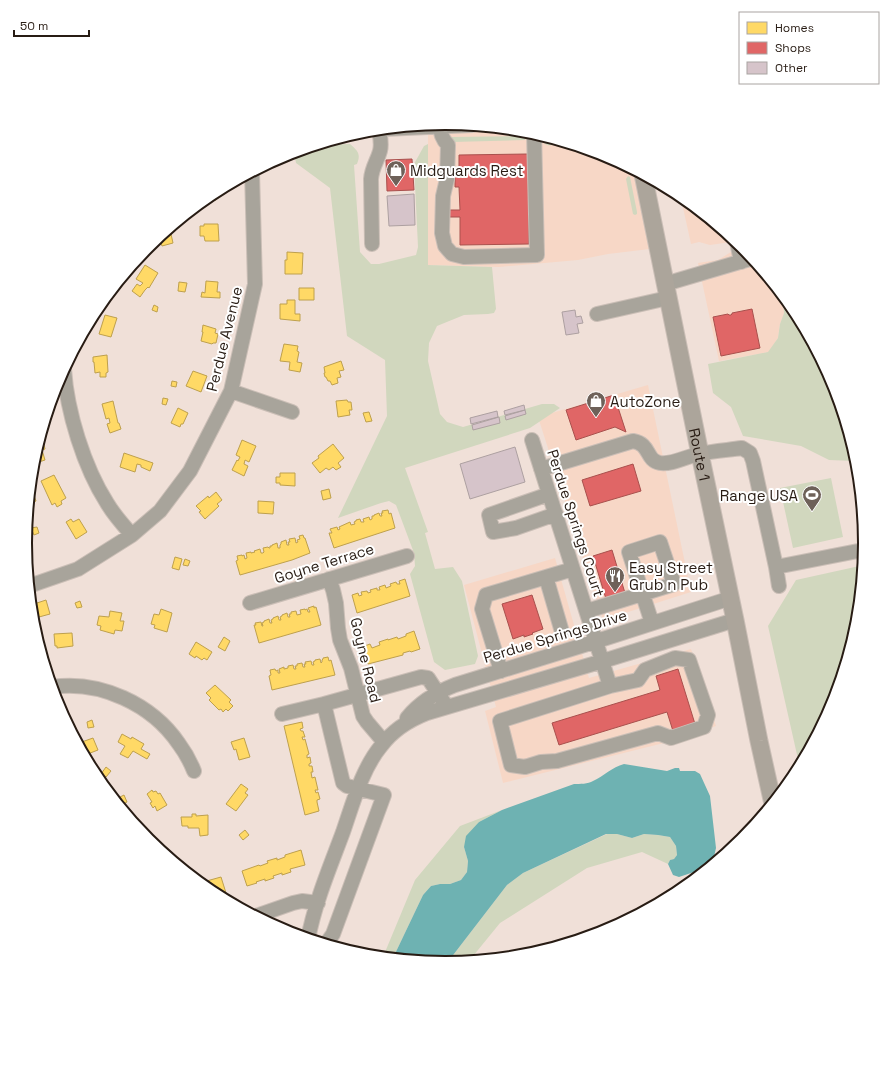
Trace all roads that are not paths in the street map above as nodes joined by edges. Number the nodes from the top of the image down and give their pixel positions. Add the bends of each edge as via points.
1 (440, 130) edge
2 (380, 135) edge
3 (534, 139) edge
4 (252, 178) edge
5 (644, 181) edge
6 (372, 244) dead end
7 (747, 260) edge
8 (666, 291) junction
9 (597, 314) dead end
10 (65, 380) edge
11 (231, 391) junction
12 (292, 412) dead end
13 (532, 440) dead end
14 (700, 454) junction
15 (541, 469) junction
16 (549, 494) junction
17 (556, 514) junction
18 (132, 535) junction
19 (858, 551) dead end
20 (407, 556) dead end
21 (776, 567) junction
22 (573, 569) junction
23 (546, 576) junction
24 (329, 580) junction
25 (35, 584) edge
26 (779, 586) dead end
27 (731, 598) junction
28 (250, 603) dead end
29 (587, 611) junction
30 (735, 620) junction
31 (652, 623) junction
32 (562, 632) dead end
33 (597, 641) junction
34 (603, 661) junction
35 (501, 671) junction
36 (610, 686) junction
37 (58, 687) edge
38 (438, 693) junction
39 (357, 694) junction
40 (324, 704) junction
41 (447, 707) junction
42 (282, 714) dead end
43 (401, 726) junction
44 (384, 742) junction
45 (194, 770) dead end
46 (358, 788) junction
47 (772, 798) edge
48 (318, 903) junction
49 (262, 914) edge
50 (309, 933) edge
51 (329, 940) edge

1 - 3 street via 448,145 442,233 452,254 464,257 537,255
2 - 6 street via 380,151 371,179
4 - 11 street, Perdue Avenue via 255,284
5 - 8 main road, Route 1
7 - 8 street
8 - 9 street
8 - 14 main road, Route 1
10 - 18 street via 74,426 94,479 118,520
11 - 12 street
11 - 18 street, Perdue Avenue via 190,471 160,511
13 - 15 street, Perdue Springs Court
14 - 15 street via 660,463 650,457 644,445 633,441
14 - 21 street via 742,448 750,453
14 - 27 main road, Route 1
15 - 16 street, Perdue Springs Court
16 - 17 street, Perdue Springs Court
16 - 17 street via 489,514 494,532 516,528
17 - 22 street, Perdue Springs Court
18 - 25 street, Perdue Avenue via 78,569
19 - 21 street
20 - 24 street, Goyne Terrace
21 - 26 street
22 - 23 street
22 - 29 street, Perdue Springs Court
23 - 32 street
23 - 35 street via 486,595 482,609
24 - 28 street, Goyne Terrace
24 - 39 street, Goyne Road via 336,603 340,640
27 - 30 main road, Route 1
27 - 31 street, Perdue Springs Drive
29 - 31 street via 642,594
29 - 33 street, Perdue Springs Court
30 - 34 street, Perdue Springs Drive
30 - 47 main road, Route 1
31 - 33 street, Perdue Springs Drive
33 - 34 street, Perdue Springs Court
33 - 35 street, Perdue Springs Drive
34 - 36 street, Perdue Springs Court
34 - 41 street, Perdue Springs Drive
35 - 38 street, Perdue Springs Drive
36 - 36 street via 500,721 511,765 525,767 557,761 658,733 671,738 704,727 708,715 689,660 675,658 645,670 638,680
37 - 45 street via 91,688 125,698 137,705 160,722 179,743
38 - 39 street via 428,678 421,677
38 - 41 street
38 - 43 street, Perdue Springs Drive via 410,714
39 - 40 street
39 - 44 street, Goyne Road via 366,722
40 - 42 street
40 - 46 street via 343,783
41 - 43 street, Perdue Springs Drive via 414,718
43 - 44 street, Perdue Springs Drive
44 - 46 street, Perdue Springs Drive via 370,761
46 - 48 street, Perdue Springs Drive
46 - 51 street via 384,795
48 - 49 street via 302,901
48 - 50 street, Perdue Springs Drive

